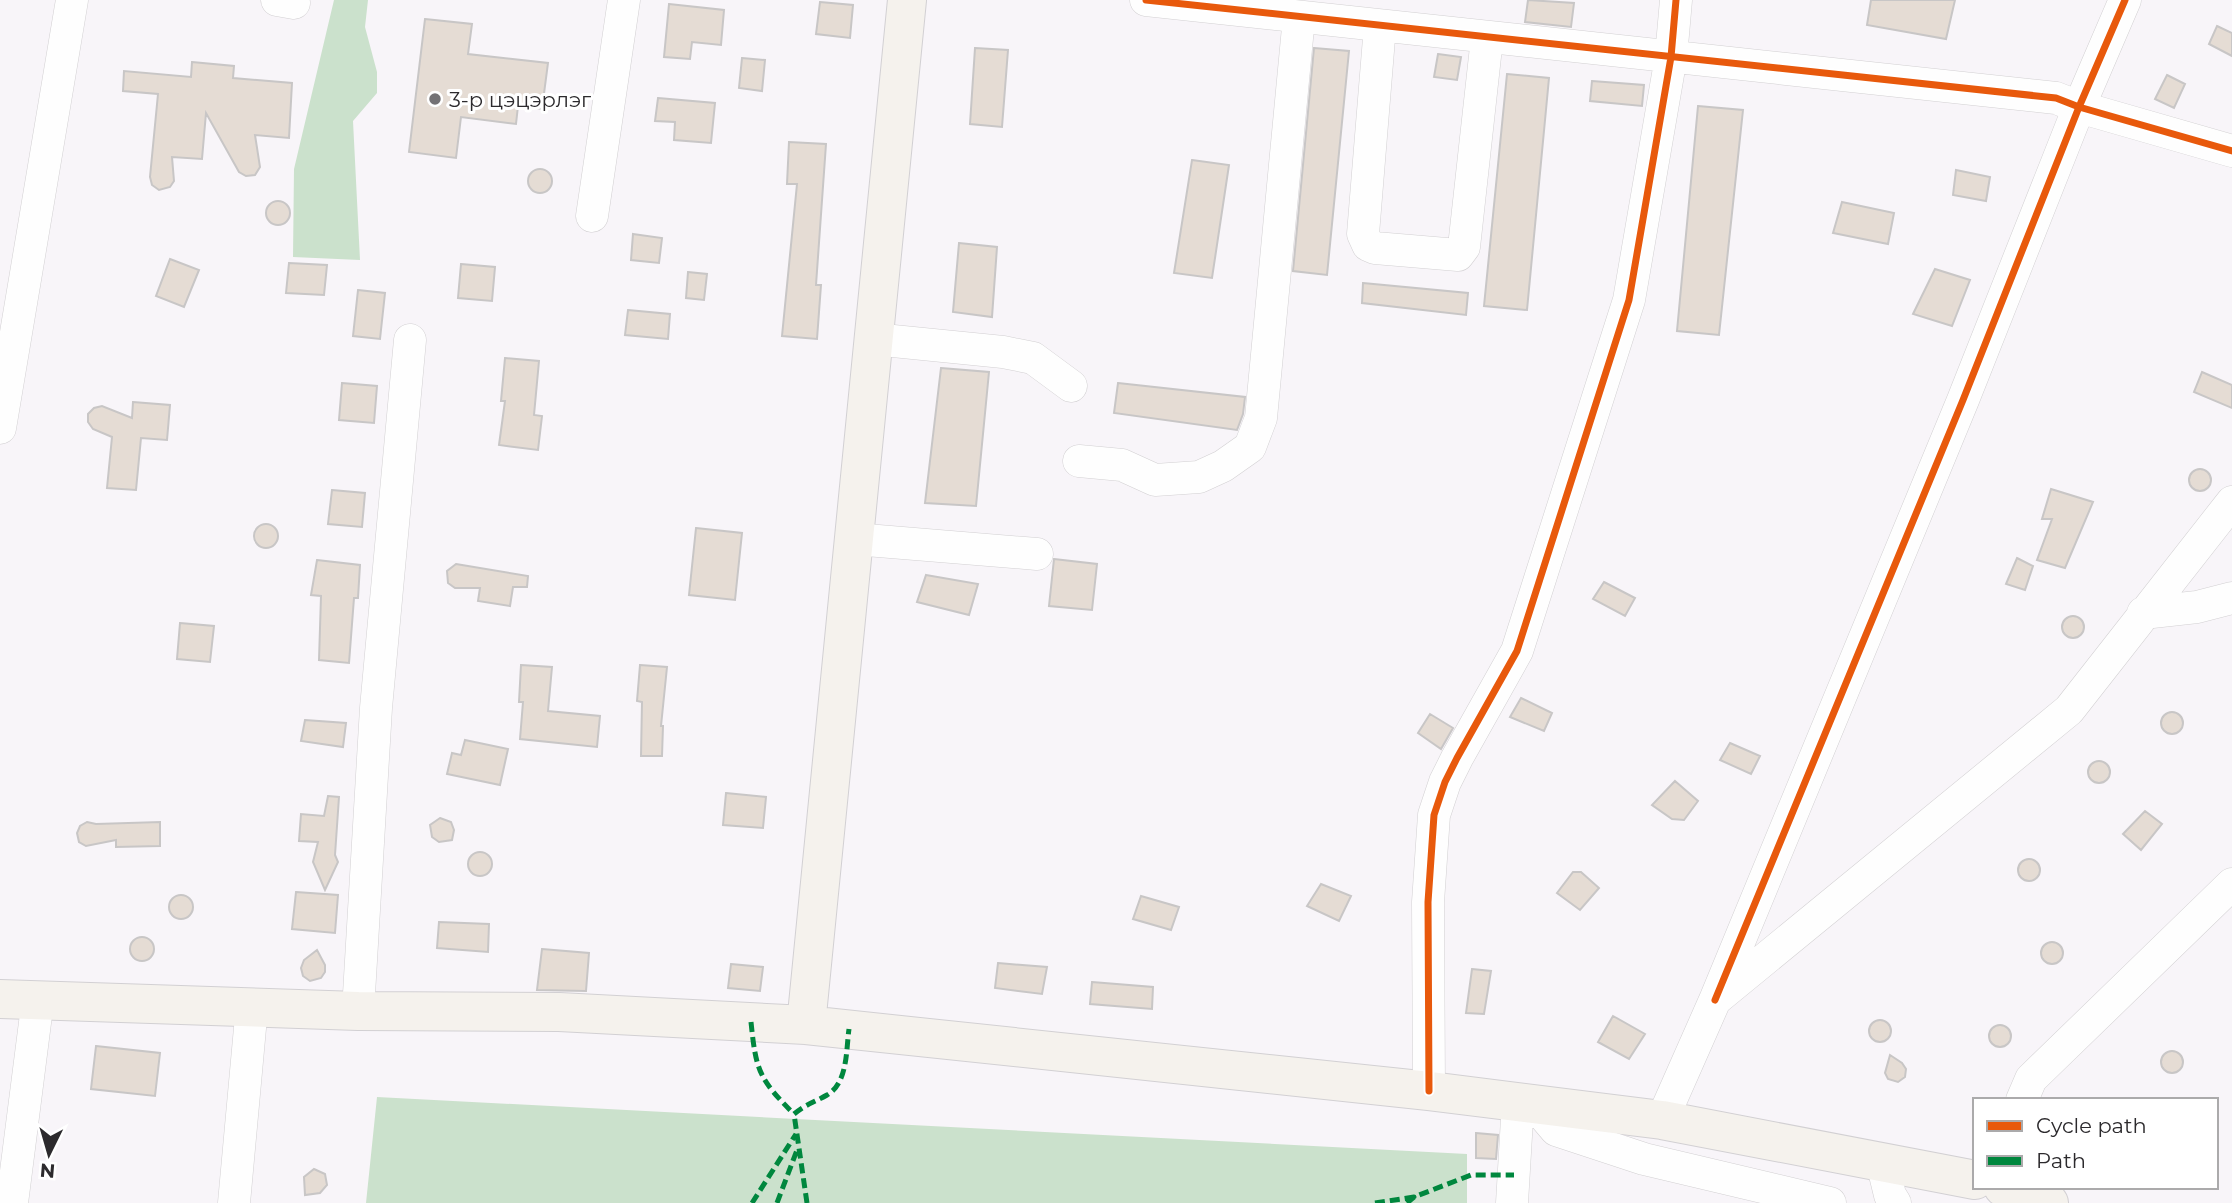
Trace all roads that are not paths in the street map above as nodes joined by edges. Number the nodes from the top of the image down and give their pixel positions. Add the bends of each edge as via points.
1 (72, 0) edge
2 (624, 0) edge
3 (907, 0) edge
4 (1146, 0) edge
5 (1676, 0) edge
6 (2125, 0) edge
7 (1299, 17) junction
8 (1380, 26) junction
9 (1487, 38) junction
10 (1671, 57) junction
11 (2079, 107) junction
12 (2232, 151) edge
13 (592, 216) dead end
14 (873, 339) junction
15 (410, 340) dead end
16 (1071, 386) dead end
17 (0, 428) edge
18 (1080, 461) dead end
19 (2232, 502) edge
20 (854, 539) junction
21 (1037, 554) dead end
22 (2232, 598) edge
23 (2143, 614) junction
24 (2232, 884) edge
25 (0, 999) edge
26 (38, 999) junction
27 (1716, 1000) junction
28 (253, 1006) junction
29 (358, 1011) junction
30 (806, 1025) junction
31 (1429, 1091) junction
32 (2023, 1098) edge
33 (1526, 1103) junction
34 (1662, 1119) junction
35 (1882, 1162) junction
36 (1973, 1184) edge
37 (1996, 1190) edge
38 (12, 1203) edge
39 (234, 1203) edge
40 (1512, 1203) edge
41 (1830, 1203) edge
42 (1895, 1203) edge
43 (2049, 1203) edge

1 - 17 street
2 - 13 street
3 - 14 main road
4 - 7 street
5 - 10 street
6 - 11 street
7 - 8 street
7 - 18 street via 1261,418 1250,447 1199,477 1155,480 1122,465
8 - 9 street
8 - 9 street via 1363,234 1375,248 1458,255 1464,247
9 - 10 street
10 - 11 street via 2056,98
10 - 31 street via 1629,300 1517,651 1457,758 1434,815 1428,902
11 - 12 street
11 - 27 street
14 - 16 street via 1033,358
14 - 20 main road
15 - 29 street via 376,708
19 - 23 street
20 - 21 street
20 - 30 main road
22 - 23 street
23 - 27 street via 2069,710
24 - 32 street via 2031,1079
25 - 26 main road
26 - 28 main road
26 - 38 street
27 - 34 street
28 - 29 main road
28 - 39 street
29 - 30 main road via 559,1012
30 - 31 main road
31 - 33 main road
33 - 34 main road
33 - 40 street
33 - 41 street via 1556,1130 1619,1151
34 - 35 main road
35 - 36 main road
35 - 42 street
37 - 43 main road

